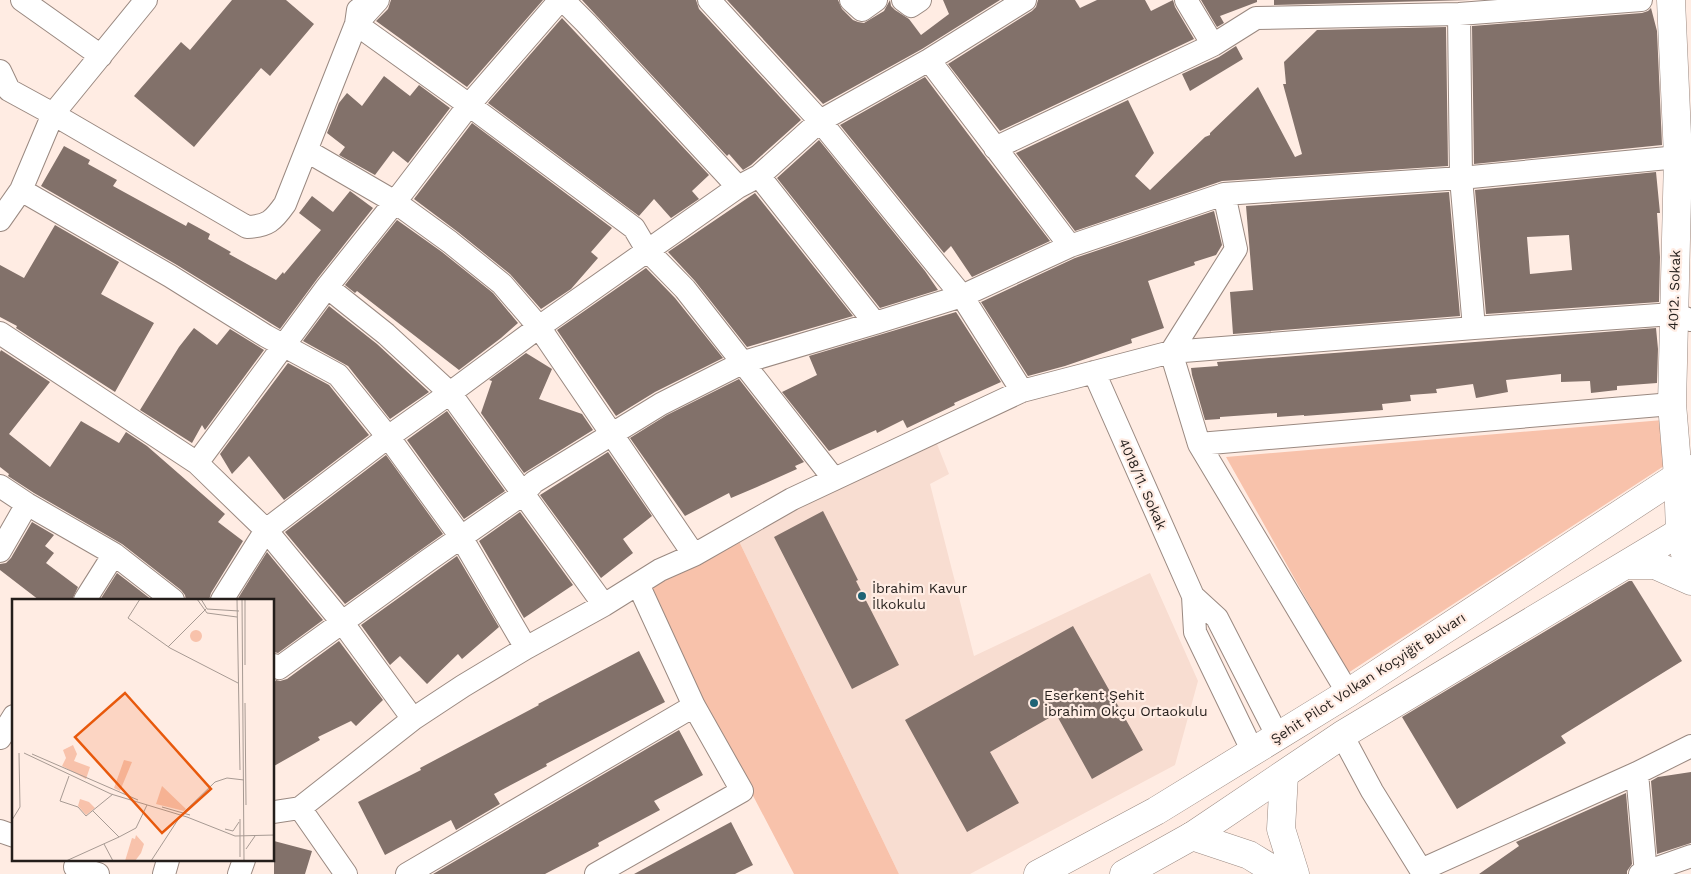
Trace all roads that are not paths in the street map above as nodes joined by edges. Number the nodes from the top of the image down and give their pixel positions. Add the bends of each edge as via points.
1 (22, 0) edge
2 (146, 0) edge
3 (359, 0) edge
4 (378, 0) edge
5 (561, 0) edge
6 (709, 0) edge
7 (851, 0) edge
8 (876, 0) edge
9 (902, 0) edge
10 (920, 0) edge
11 (1025, 0) edge
12 (1186, 0) edge
13 (1641, 0) edge
14 (1671, 0) edge
15 (1459, 14) junction
16 (356, 24) junction
17 (1213, 45) junction
18 (100, 56) junction
19 (929, 60) junction
20 (3, 86) edge
21 (469, 105) junction
22 (53, 114) junction
23 (820, 121) junction
24 (995, 148) junction
25 (307, 151) junction
26 (1684, 153) edge
27 (759, 176) junction
28 (1461, 178) junction
29 (738, 187) junction
30 (21, 190) junction
31 (1224, 194) junction
32 (395, 202) junction
33 (0, 220) edge
34 (1070, 246) junction
35 (648, 250) junction
36 (327, 287) junction
37 (962, 296) junction
38 (1682, 317) edge
39 (875, 323) junction
40 (539, 327) junction
41 (1474, 328) junction
42 (0, 333) edge
43 (284, 346) junction
44 (1171, 352) junction
45 (744, 362) junction
46 (1094, 372) junction
47 (1022, 391) junction
48 (450, 393) junction
49 (1672, 404) junction
50 (611, 434) junction
51 (388, 437) junction
52 (1199, 444) junction
53 (197, 463) junction
54 (1684, 472) edge
55 (834, 479) junction
56 (0, 486) edge
57 (523, 494) junction
58 (27, 504) junction
59 (1685, 528) edge
60 (266, 530) junction
61 (461, 537) junction
62 (0, 551) edge
63 (114, 554) junction
64 (694, 555) junction
65 (1626, 565) junction
66 (1691, 580) edge
67 (638, 584) junction
68 (1193, 596) junction
69 (86, 599) edge
70 (172, 599) edge
71 (223, 599) edge
72 (604, 605) junction
73 (342, 622) junction
74 (526, 648) junction
75 (276, 669) edge
76 (1348, 693) junction
77 (694, 706) junction
78 (12, 719) edge
79 (413, 719) junction
80 (1342, 735) junction
81 (1278, 737) junction
82 (0, 738) edge
83 (1691, 746) edge
84 (1253, 752) junction
85 (1637, 774) junction
86 (1284, 775) junction
87 (300, 808) junction
88 (275, 812) edge
89 (0, 831) edge
90 (12, 835) edge
91 (1192, 836) junction
92 (1691, 856) edge
93 (243, 862) edge
94 (75, 867) edge
95 (1644, 873) edge
96 (98, 874) edge
97 (239, 874) edge
98 (346, 874) edge
99 (407, 874) edge
100 (596, 874) edge
101 (1038, 874) edge
102 (1124, 874) edge
103 (1280, 874) edge
104 (1295, 874) edge

1 - 18 street
2 - 18 street
3 - 16 street
4 - 16 street
5 - 21 street
5 - 29 street via 586,22
6 - 23 street
7 - 8 street via 862,10
9 - 10 street via 911,6
11 - 19 street
12 - 17 street
13 - 15 street
14 - 26 main road, 4012. Sokak
15 - 17 street via 1256,18
15 - 28 street
16 - 21 street
16 - 25 street
17 - 24 street
18 - 22 street
19 - 23 street
19 - 24 street
20 - 22 street
21 - 32 street
21 - 35 street via 634,228
22 - 25 street via 246,228 274,220 285,204
22 - 30 street
23 - 27 street
23 - 37 street
24 - 34 street
25 - 32 street
26 - 28 street
26 - 38 main road, 4012. Sokak
27 - 29 street
27 - 39 street
28 - 31 street
28 - 41 street
29 - 35 street
30 - 33 street
30 - 43 street
31 - 34 street
31 - 44 street via 1236,249
32 - 36 street
32 - 40 street via 502,284
34 - 37 street
35 - 40 street
35 - 45 street via 686,288
36 - 43 street
36 - 48 street via 386,334
37 - 39 street
37 - 47 street
38 - 41 street
38 - 49 main road, 4012. Sokak
39 - 45 street
40 - 48 street
40 - 50 street
41 - 44 street
42 - 53 street
43 - 51 street via 338,375
43 - 53 street
44 - 46 street
44 - 52 street
45 - 50 street via 661,404
45 - 55 street
46 - 47 street
46 - 68 street, 4018/11. Sokak
47 - 55 street
48 - 51 street
48 - 57 street
49 - 52 street
49 - 54 main road, 4012. Sokak
50 - 57 street via 534,482
50 - 64 street
51 - 60 street
51 - 61 street
52 - 76 street
53 - 60 street
54 - 59 main road, 4012. Sokak
54 - 76 main road, Şehit Pilot Volkan Koçyiğit Bulvarı
55 - 64 street
56 - 58 street
57 - 61 street
57 - 72 street
58 - 62 street
58 - 63 street
59 - 65 main road
59 - 66 main road, 4012. Sokak
60 - 71 street
60 - 73 street
61 - 73 street
61 - 74 street
63 - 69 street
63 - 70 street
64 - 67 street
65 - 66 main road via 1655,565
65 - 80 main road
67 - 72 street
67 - 77 street
68 - 81 street, 4018/11. Sokak via 1217,618
68 - 84 street, 4018/11. Sokak via 1195,632
72 - 74 street
73 - 75 street
73 - 79 street
74 - 79 street
76 - 81 main road, Şehit Pilot Volkan Koçyiğit Bulvarı
77 - 99 street
77 - 100 street via 742,792
78 - 82 street
79 - 87 street
80 - 85 street via 1421,870
80 - 86 main road
81 - 84 main road, Şehit Pilot Volkan Koçyiğit Bulvarı
83 - 85 street
84 - 101 main road, Şehit Pilot Volkan Koçyiğit Bulvarı via 1156,811
85 - 95 street
86 - 91 main road
86 - 104 main road via 1281,829
87 - 88 street
87 - 98 street
89 - 90 street
91 - 102 main road
91 - 103 main road via 1249,855
92 - 95 street
93 - 97 street
94 - 96 street

